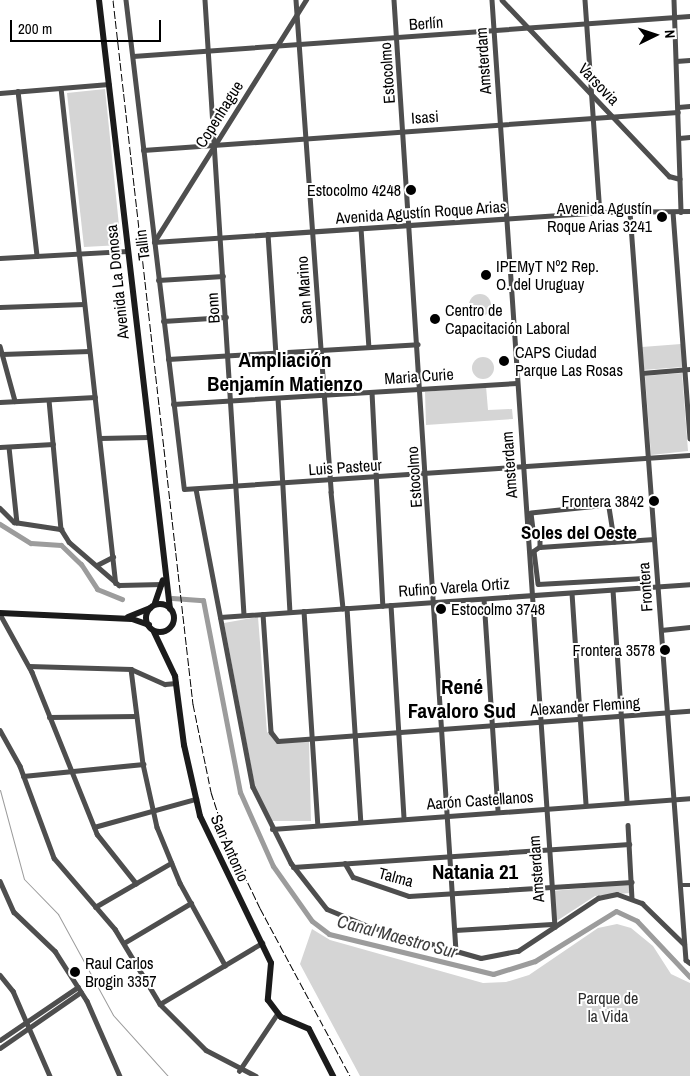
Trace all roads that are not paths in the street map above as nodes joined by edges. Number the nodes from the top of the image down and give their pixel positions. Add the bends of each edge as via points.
1 (99, 0) edge
2 (126, 0) edge
3 (205, 0) edge
4 (296, 0) edge
5 (306, 0) edge
6 (394, 0) edge
7 (492, 0) edge
8 (502, 0) edge
9 (585, 0) edge
10 (674, 0) edge
11 (297, 14) junction
12 (690, 16) edge
13 (674, 18) junction
14 (587, 24) junction
15 (529, 28) junction
16 (494, 31) junction
17 (397, 38) junction
18 (299, 45) junction
19 (278, 46) junction
20 (208, 51) junction
21 (133, 56) junction
22 (690, 60) edge
23 (676, 61) junction
24 (109, 84) junction
25 (61, 88) junction
26 (18, 92) junction
27 (0, 93) edge
28 (592, 94) junction
29 (690, 106) edge
30 (678, 110) junction
31 (613, 116) junction
32 (593, 118) junction
33 (500, 124) junction
34 (404, 132) junction
35 (690, 137) edge
36 (679, 138) junction
37 (306, 139) junction
38 (214, 146) junction
39 (143, 150) junction
40 (680, 178) junction
41 (690, 211) edge
42 (600, 212) junction
43 (630, 212) junction
44 (674, 212) junction
45 (682, 212) junction
46 (506, 218) junction
47 (410, 225) junction
48 (361, 228) junction
49 (312, 232) junction
50 (268, 234) junction
51 (220, 238) junction
52 (154, 242) junction
53 (127, 251) junction
54 (78, 253) junction
55 (37, 256) junction
56 (0, 258) edge
57 (223, 276) junction
58 (158, 280) junction
59 (84, 304) junction
60 (0, 307) edge
61 (226, 317) junction
62 (163, 321) junction
63 (418, 344) junction
64 (0, 346) edge
65 (369, 347) junction
66 (321, 350) junction
67 (90, 351) junction
68 (276, 353) junction
69 (2, 354) junction
70 (228, 356) junction
71 (168, 359) junction
72 (688, 369) edge
73 (642, 373) junction
74 (516, 383) junction
75 (421, 389) junction
76 (372, 392) junction
77 (324, 395) junction
78 (96, 397) junction
79 (278, 398) junction
80 (49, 400) junction
81 (15, 401) junction
82 (231, 401) junction
83 (0, 402) edge
84 (173, 404) junction
85 (148, 436) junction
86 (100, 438) junction
87 (690, 438) edge
88 (53, 444) junction
89 (0, 447) edge
90 (9, 447) junction
91 (690, 455) edge
92 (648, 458) junction
93 (522, 467) junction
94 (426, 474) junction
95 (378, 477) junction
96 (330, 480) junction
97 (283, 484) junction
98 (183, 486) joint
99 (237, 486) junction
100 (196, 489) junction
101 (0, 508) edge
102 (18, 523) junction
103 (62, 528) junction
104 (654, 539) junction
105 (614, 542) junction
106 (540, 547) junction
107 (113, 557) junction
108 (163, 561) junction
109 (97, 565) junction
110 (644, 578) dead end
111 (116, 583) junction
112 (162, 584) junction
113 (690, 584) edge
114 (658, 587) junction
115 (613, 590) junction
116 (572, 593) junction
117 (531, 595) junction
118 (484, 599) junction
119 (434, 602) junction
120 (152, 605) junction
121 (391, 605) junction
122 (383, 606) junction
123 (345, 608) junction
124 (170, 609) junction
125 (304, 611) junction
126 (290, 612) junction
127 (0, 614) edge
128 (264, 614) junction
129 (244, 615) junction
130 (220, 617) junction
131 (122, 618) junction
132 (149, 626) junction
133 (690, 628) edge
134 (661, 630) junction
135 (154, 632) junction
136 (168, 632) junction
137 (170, 660) junction
138 (29, 666) junction
139 (131, 669) junction
140 (176, 684) junction
141 (690, 711) edge
142 (667, 713) junction
143 (136, 716) junction
144 (622, 716) junction
145 (49, 717) junction
146 (580, 719) junction
147 (539, 722) junction
148 (493, 726) junction
149 (442, 729) junction
150 (0, 730) edge
151 (398, 732) junction
152 (356, 736) junction
153 (313, 739) junction
154 (143, 764) junction
155 (73, 770) junction
156 (24, 776) junction
157 (690, 798) edge
158 (673, 799) junction
159 (196, 800) junction
160 (627, 802) junction
161 (586, 805) junction
162 (545, 808) junction
163 (154, 811) junction
164 (498, 812) junction
165 (448, 815) junction
166 (404, 819) junction
167 (361, 822) junction
168 (318, 825) junction
169 (628, 825) dead end
170 (94, 827) junction
171 (272, 829) junction
172 (629, 844) junction
173 (548, 849) junction
174 (450, 856) junction
175 (171, 863) junction
176 (345, 863) junction
177 (293, 866) junction
178 (0, 881) edge
179 (632, 882) junction
180 (136, 883) junction
181 (680, 885) junction
182 (690, 885) edge
183 (550, 887) junction
184 (453, 894) junction
185 (632, 898) junction
186 (191, 903) junction
187 (94, 907) junction
188 (554, 925) junction
189 (455, 930) junction
190 (124, 942) junction
191 (262, 943) junction
192 (684, 944) junction
193 (456, 952) junction
194 (688, 961) edge
195 (225, 965) junction
196 (0, 976) edge
197 (78, 987) junction
198 (81, 992) junction
199 (160, 1004) junction
200 (277, 1014) junction
201 (27, 1021) junction
202 (298, 1024) junction
203 (29, 1027) junction
204 (0, 1040) edge
205 (0, 1048) edge
206 (239, 1071) junction
207 (50, 1076) edge
208 (120, 1076) edge
209 (256, 1076) edge
210 (329, 1076) edge
211 (333, 1076) edge

1 - 24 main road, Avenida La Donosa
2 - 21 street, Tallin
3 - 20 street, Bonn
4 - 11 street, San Marino
5 - 11 street, Copenhague
6 - 17 street, Estocolmo
7 - 16 street, Amsterdam
8 - 15 street, Varsovia
9 - 14 street
10 - 13 street
11 - 18 street, San Marino
11 - 19 street, Copenhague
12 - 13 street, Berlín
13 - 14 street, Berlín
13 - 23 street
14 - 15 street, Berlín
14 - 28 street
15 - 16 street, Berlín
15 - 28 street, Varsovia
16 - 17 street, Berlín
16 - 33 street, Amsterdam
17 - 18 street, Berlín
17 - 34 street, Estocolmo
18 - 19 street, Berlín
18 - 37 street, San Marino
19 - 20 street, Berlín
19 - 38 street, Copenhague
20 - 21 street, Berlín
20 - 38 street, Bonn
21 - 39 street, Tallin
22 - 23 street
23 - 30 street
24 - 25 street
24 - 53 main road, Avenida La Donosa
25 - 26 street
25 - 54 street
26 - 27 street
26 - 55 street
28 - 31 street, Varsovia
28 - 32 street
29 - 30 street, Isasi
30 - 31 street, Isasi
30 - 36 street
31 - 32 street, Isasi
31 - 40 street, Varsovia via 669,176
32 - 33 street, Isasi
32 - 42 street
33 - 34 street, Isasi
33 - 46 street, Amsterdam
34 - 37 street, Isasi
34 - 47 street, Estocolmo
35 - 36 street
36 - 40 street
37 - 38 street, Isasi
37 - 49 street, San Marino
38 - 39 street, Isasi
38 - 51 street, Bonn
38 - 52 street, Copenhague
39 - 52 street, Tallin
40 - 45 street
41 - 45 street, Avenida Agustín Roque Arias
42 - 43 street, Avenida Agustín Roque Arias
42 - 46 street, Avenida Agustín Roque Arias
43 - 44 street, Avenida Agustín Roque Arias
43 - 73 street, Frontera
44 - 45 street, Avenida Agustín Roque Arias
44 - 72 street
46 - 47 street, Avenida Agustín Roque Arias
46 - 74 street, Amsterdam
47 - 48 street, Avenida Agustín Roque Arias
47 - 63 street, Estocolmo
48 - 49 street, Avenida Agustín Roque Arias
48 - 65 street
49 - 50 street, Avenida Agustín Roque Arias
49 - 66 street, San Marino
50 - 51 street, Avenida Agustín Roque Arias
50 - 68 street
51 - 52 street, Avenida Agustín Roque Arias
51 - 57 street, Bonn
52 - 58 street, Tallin
53 - 54 street
53 - 85 main road, Avenida La Donosa
54 - 55 street
54 - 59 street
55 - 56 street
57 - 58 street
57 - 61 street, Bonn
58 - 62 street, Tallin
59 - 60 street
59 - 67 street
61 - 62 street
61 - 70 street, Bonn
62 - 71 street, Tallin
63 - 65 street
63 - 75 street, Estocolmo
64 - 69 street
65 - 66 street
66 - 68 street
66 - 77 street, San Marino
67 - 69 street
67 - 78 street
68 - 70 street
69 - 81 street
70 - 71 street
70 - 82 street, Bonn
71 - 84 street, Tallin
72 - 73 street
72 - 87 street
73 - 92 street, Frontera
74 - 75 street, Maria Curie
74 - 93 street, Amsterdam
75 - 76 street, Maria Curie
75 - 94 street, Estocolmo
76 - 77 street, Maria Curie
76 - 95 street
77 - 79 street, Maria Curie
77 - 96 street, San Marino
78 - 80 street
78 - 86 street
79 - 82 street, Maria Curie
79 - 97 street
80 - 81 street
80 - 88 street
81 - 83 street
82 - 84 street, Maria Curie
82 - 99 street, Bonn
84 - 98 street, Tallin
85 - 86 street
85 - 108 main road, Avenida La Donosa
86 - 107 street
88 - 90 street
88 - 103 street
89 - 90 street
90 - 102 street
91 - 92 street, Luis Pasteur
92 - 93 street, Luis Pasteur
92 - 104 street, Frontera
93 - 94 street, Luis Pasteur
93 - 117 street, Amsterdam
94 - 95 street, Luis Pasteur
94 - 119 street, Estocolmo
95 - 96 street, Luis Pasteur
95 - 122 street
96 - 97 street, Luis Pasteur
96 - 123 street, San Marino
97 - 99 street, Luis Pasteur
97 - 126 street
98 - 100 street, Luis Pasteur
99 - 100 street, Luis Pasteur
99 - 129 street, Bonn
100 - 130 street
101 - 102 street
102 - 103 street
103 - 109 street via 69,542
104 - 105 street
104 - 114 street, Frontera
105 - 106 street
105 - 106 street via 610,506 534,510 532,528 540,534
106 - 110 street via 534,550 538,584
107 - 109 street
107 - 111 street
108 - 112 main road, Avenida La Donosa
108 - 124 main road, Avenida La Donosa
109 - 111 street
111 - 112 street
112 - 120 main road, Avenida La Donosa
113 - 114 street, Rufino Varela Ortiz
114 - 115 street, Rufino Varela Ortiz
114 - 134 street, Frontera
115 - 116 street, Rufino Varela Ortiz
115 - 144 street
116 - 117 street, Rufino Varela Ortiz
116 - 146 street
117 - 118 street, Rufino Varela Ortiz
117 - 147 street, Amsterdam
118 - 119 street, Rufino Varela Ortiz
118 - 148 street
119 - 121 street, Rufino Varela Ortiz
119 - 149 street, Estocolmo
120 - 124 main road via 165,602
120 - 131 main road
120 - 132 main road, Avenida La Donosa
121 - 122 street, Rufino Varela Ortiz
121 - 151 street
122 - 123 street, Rufino Varela Ortiz
123 - 125 street, Rufino Varela Ortiz
123 - 152 street, San Marino
124 - 136 main road, Avenida La Donosa
125 - 126 street, Rufino Varela Ortiz
125 - 153 street
126 - 128 street, Rufino Varela Ortiz
127 - 131 main road
127 - 138 street
128 - 129 street, Rufino Varela Ortiz
128 - 153 street, Alexander Fleming via 273,739
129 - 130 street, Rufino Varela Ortiz
130 - 171 street via 253,787
131 - 132 main road
132 - 135 main road, San Antonio
133 - 134 street
134 - 142 street, Frontera
135 - 136 main road
135 - 137 main road, San Antonio
136 - 137 main road, San Antonio
137 - 140 main road, San Antonio
138 - 139 street
138 - 145 street
139 - 140 street via 165,684
139 - 143 street
140 - 159 main road, San Antonio
141 - 142 street, Alexander Fleming
142 - 144 street, Alexander Fleming
142 - 158 street, Frontera
143 - 145 street
143 - 154 street
144 - 146 street, Alexander Fleming
144 - 160 street
145 - 155 street
146 - 147 street, Alexander Fleming
146 - 161 street
147 - 148 street, Alexander Fleming
147 - 162 street, Amsterdam
148 - 149 street, Alexander Fleming
148 - 164 street
149 - 151 street, Alexander Fleming
149 - 165 street, Estocolmo
150 - 156 street
151 - 152 street, Alexander Fleming
151 - 166 street
152 - 153 street, Alexander Fleming
152 - 167 street, San Marino
153 - 168 street
154 - 155 street
154 - 163 street
155 - 156 street
155 - 170 street
156 - 187 street via 54,858
157 - 158 street, Aarón Castellanos
158 - 160 street, Aarón Castellanos
158 - 181 street, Frontera
159 - 163 street
159 - 191 main road, San Antonio via 216,856
160 - 161 street, Aarón Castellanos
161 - 162 street, Aarón Castellanos
162 - 164 street, Aarón Castellanos
162 - 173 street, Amsterdam
163 - 170 street
163 - 175 street
164 - 165 street, Aarón Castellanos
165 - 166 street, Aarón Castellanos
165 - 174 street, Estocolmo
166 - 167 street, Aarón Castellanos
167 - 168 street, Aarón Castellanos
168 - 171 street, Aarón Castellanos
169 - 172 street
170 - 180 street
171 - 177 street
172 - 173 street
172 - 179 street
173 - 174 street
173 - 183 street, Amsterdam
174 - 176 street
174 - 184 street, Estocolmo
175 - 180 street
175 - 186 street
176 - 177 street
176 - 184 street, Talma via 352,877 404,895
177 - 193 street via 331,911
178 - 197 street via 14,912 55,951
179 - 183 street, Talma
179 - 185 street
180 - 187 street
181 - 182 street
181 - 192 street, Frontera
183 - 184 street, Talma
183 - 188 street, Amsterdam
184 - 189 street, Estocolmo
185 - 188 street via 602,896
185 - 192 street via 652,910
186 - 190 street
186 - 195 street
187 - 190 street
188 - 189 street
188 - 193 street via 512,953 481,958
189 - 193 street, Estocolmo
190 - 199 street
191 - 195 street
191 - 200 main road, San Antonio via 271,963 268,1000
192 - 194 street, Frontera
195 - 199 street
196 - 201 street
197 - 198 street
197 - 201 street
198 - 203 street
198 - 208 street
199 - 206 street via 206,1050
200 - 202 main road
200 - 206 street
201 - 203 street
201 - 204 street
202 - 210 main road
202 - 211 main road via 312,1033
203 - 205 street
203 - 207 street
206 - 209 street

